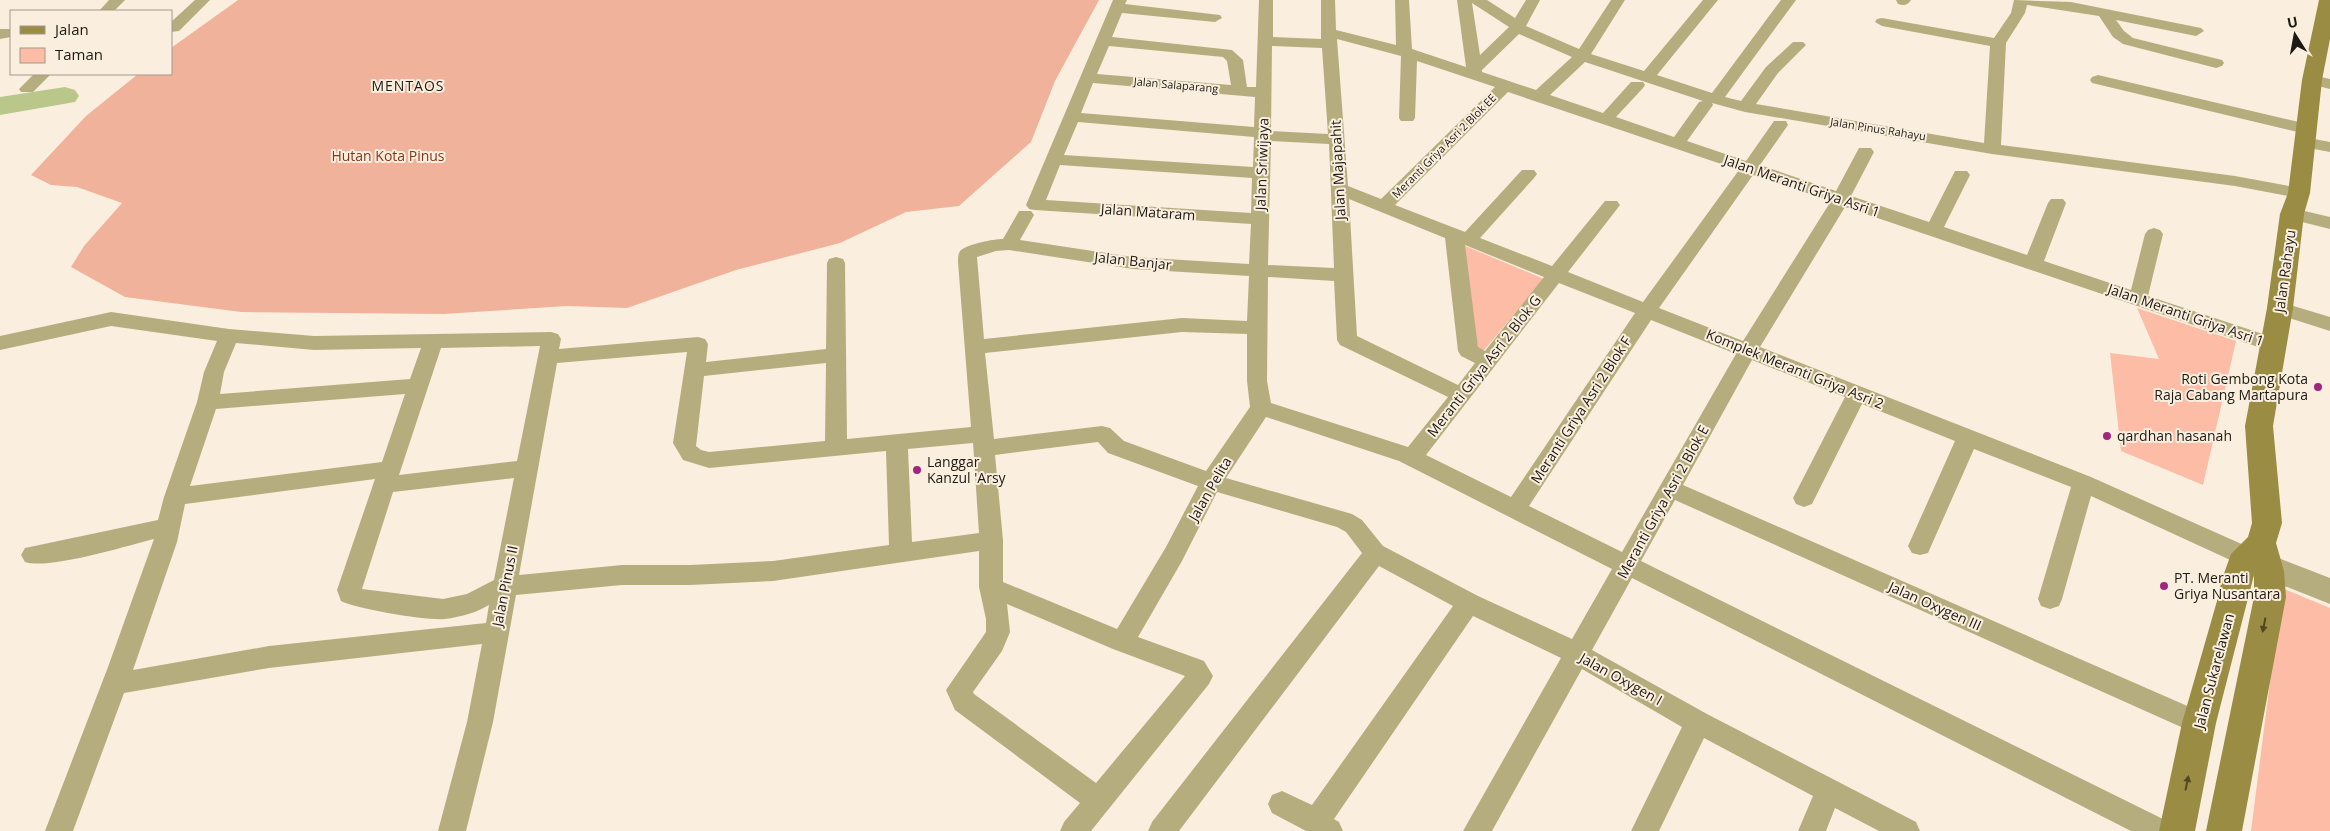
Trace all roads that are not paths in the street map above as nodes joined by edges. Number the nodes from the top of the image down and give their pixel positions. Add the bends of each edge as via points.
1 (118, 0) edge
2 (203, 0) edge
3 (1266, 0) edge
4 (1328, 0) edge
5 (1402, 0) edge
6 (1464, 0) edge
7 (1533, 0) edge
8 (1618, 0) edge
9 (1711, 0) edge
10 (1789, 0) edge
11 (2021, 0) edge
12 (2328, 0) edge
13 (1488, 3) edge
14 (1118, 4) edge
15 (107, 10) edge
16 (2104, 12) junction
17 (1214, 18) dead end
18 (1882, 22) dead end
19 (1518, 27) junction
20 (174, 28) dead end
21 (2196, 31) dead end
22 (1329, 39) junction
23 (1103, 41) junction
24 (1266, 41) junction
25 (1998, 43) junction
26 (1798, 45) dead end
27 (1406, 53) junction
28 (1582, 56) junction
29 (2216, 63) dead end
30 (1474, 73) junction
31 (42, 75) edge
32 (1088, 78) junction
33 (2098, 80) dead end
34 (1642, 81) junction
35 (2321, 82) edge
36 (1505, 86) junction
37 (27, 89) dead end
38 (1240, 91) junction
39 (1264, 93) junction
40 (1538, 97) junction
41 (1710, 102) junction
42 (1745, 107) junction
43 (1072, 116) junction
44 (1407, 118) dead end
45 (1605, 120) junction
46 (1780, 125) dead end
47 (1263, 134) junction
48 (2305, 135) junction
49 (1337, 139) junction
50 (1677, 144) junction
51 (2330, 147) edge
52 (1992, 149) junction
53 (1865, 152) dead end
54 (1054, 159) junction
55 (1750, 168) junction
56 (1262, 173) junction
57 (1528, 174) dead end
58 (1961, 175) dead end
59 (1339, 189) junction
60 (1841, 199) junction
61 (2057, 203) dead end
62 (2296, 204) junction
63 (1611, 205) dead end
64 (1384, 206) junction
65 (1030, 210) junction
66 (1260, 219) junction
67 (2330, 223) edge
68 (1934, 230) junction
69 (2154, 234) dead end
70 (1461, 237) junction
71 (1009, 244) junction
72 (836, 263) dead end
73 (2033, 264) junction
74 (1258, 271) junction
75 (1343, 275) junction
76 (1556, 275) junction
77 (2138, 299) junction
78 (2280, 308) junction
79 (1647, 310) junction
80 (2330, 324) edge
81 (1257, 328) junction
82 (229, 336) junction
83 (434, 340) junction
84 (0, 343) edge
85 (2274, 344) junction
86 (975, 347) junction
87 (550, 349) junction
88 (1748, 350) junction
89 (836, 355) junction
90 (1488, 360) junction
91 (695, 370) junction
92 (418, 386) junction
93 (1856, 393) junction
94 (1461, 395) junction
95 (208, 402) junction
96 (1261, 408) junction
97 (1968, 437) junction
98 (983, 441) junction
99 (896, 443) junction
100 (836, 449) junction
101 (1412, 457) junction
102 (528, 468) junction
103 (386, 477) junction
104 (1211, 482) junction
105 (2083, 483) junction
106 (1671, 489) junction
107 (175, 497) junction
108 (1804, 498) dead end
109 (1516, 509) junction
110 (168, 526) junction
111 (991, 540) junction
112 (1920, 546) dead end
113 (901, 553) junction
114 (1375, 553) junction
115 (33, 555) dead end
116 (2258, 556) junction
117 (1628, 565) junction
118 (505, 586) junction
119 (992, 587) junction
120 (2330, 591) edge
121 (2050, 599) dead end
122 (1469, 602) junction
123 (497, 632) junction
124 (1122, 642) junction
125 (1578, 654) junction
126 (115, 684) junction
127 (1698, 722) junction
128 (2199, 723) junction
129 (1830, 791) junction
130 (1098, 801) junction
131 (1282, 804) dead end
132 (1322, 827) edge
133 (59, 831) edge
134 (452, 831) edge
135 (1074, 831) edge
136 (1162, 831) edge
137 (1477, 831) edge
138 (1645, 831) edge
139 (1812, 831) edge
140 (1906, 831) edge
141 (2159, 831) edge
142 (2177, 831) edge
143 (2224, 831) edge

1 - 15 street
2 - 20 street
3 - 24 street, Jalan Sriwijaya
4 - 22 street, Jalan Majapahit
5 - 27 street
6 - 30 street
7 - 19 street
8 - 28 street
9 - 34 street
10 - 41 street
11 - 16 street
11 - 25 street via 2018,13
12 - 35 main road, Jalan Rahayu
13 - 19 street, Jalan Pinus Rahayu
14 - 17 street
14 - 23 street
16 - 21 street
16 - 29 street via 2118,34 2128,41
18 - 25 street
19 - 28 street, Jalan Pinus Rahayu
19 - 30 street
22 - 24 street, Jalan Meranti Griya Asri 1
22 - 27 street, Jalan Meranti Griya Asri 1
22 - 49 street, Jalan Majapahit
23 - 32 street
23 - 38 street via 1227,53 1235,60
24 - 39 street, Jalan Sriwijaya
25 - 52 street
26 - 42 street via 1772,70
27 - 30 street, Jalan Meranti Griya Asri 1
27 - 44 street
28 - 34 street, Jalan Pinus Rahayu
28 - 40 street
30 - 36 street, Jalan Meranti Griya Asri 1
31 - 37 street
32 - 38 street, Jalan Salaparang
32 - 43 street
33 - 48 street
34 - 41 street, Jalan Pinus Rahayu
34 - 45 street
35 - 48 main road, Jalan Rahayu
36 - 40 street, Jalan Meranti Griya Asri 1
36 - 64 street, Meranti Griya Asri 2 Blok EE
38 - 39 street, Jalan Salaparang
39 - 47 street, Jalan Sriwijaya
40 - 45 street, Jalan Meranti Griya Asri 1
41 - 42 street, Jalan Pinus Rahayu
41 - 50 street
42 - 52 street, Jalan Pinus Rahayu
43 - 47 street
43 - 54 street
45 - 50 street, Jalan Meranti Griya Asri 1
46 - 55 street, Meranti Griya Asri 2 Blok F
47 - 49 street
47 - 56 street, Jalan Sriwijaya
48 - 51 street
48 - 62 main road, Jalan Rahayu
49 - 59 street, Jalan Majapahit
50 - 55 street, Jalan Meranti Griya Asri 1
52 - 62 street, Jalan Pinus Rahayu via 2235,181
53 - 60 street, Meranti Griya Asri 2 Blok E
54 - 56 street
54 - 65 street
55 - 60 street, Jalan Meranti Griya Asri 1
55 - 79 street, Meranti Griya Asri 2 Blok F
56 - 66 street, Jalan Sriwijaya
57 - 70 street
58 - 68 street
59 - 64 street, Komplek Meranti Griya Asri 2
59 - 75 street, Jalan Majapahit
60 - 68 street, Jalan Meranti Griya Asri 1
60 - 88 street, Meranti Griya Asri 2 Blok E
61 - 73 street
62 - 67 street, Jalan Pinus Rahayu
62 - 78 main road, Jalan Rahayu
63 - 76 street, Meranti Griya Asri 2 Blok G
64 - 70 street, Komplek Meranti Griya Asri 2
65 - 66 street, Jalan Mataram
65 - 71 street
66 - 74 street, Jalan Sriwijaya
68 - 73 street, Jalan Meranti Griya Asri 1
69 - 77 street
70 - 76 street, Komplek Meranti Griya Asri 2
70 - 90 street via 1468,350
71 - 74 street, Jalan Banjar via 1133,262
71 - 86 street, Jalan Banjar via 968,254 966,262
72 - 89 street
73 - 77 street, Jalan Meranti Griya Asri 1
74 - 75 street, Jalan Banjar
74 - 81 street, Jalan Sriwijaya
75 - 94 street, Jalan Majapahit via 1347,340
76 - 79 street, Komplek Meranti Griya Asri 2
76 - 90 street, Meranti Griya Asri 2 Blok G
77 - 85 street, Jalan Meranti Griya Asri 1
78 - 80 street
78 - 85 main road, Jalan Rahayu
79 - 88 street, Komplek Meranti Griya Asri 2
79 - 109 street, Meranti Griya Asri 2 Blok F
81 - 86 street via 1182,325
81 - 96 street via 1257,381
82 - 83 street via 314,343
82 - 84 street via 111,319
82 - 95 street via 214,372
83 - 87 street
83 - 92 street
85 - 116 main road, Jalan Rahayu via 2259,426 2267,522
86 - 98 street
87 - 91 street via 698,344
87 - 102 street, Jalan Pinus II
88 - 93 street, Komplek Meranti Griya Asri 2
88 - 106 street, Meranti Griya Asri 2 Blok E
89 - 91 street
89 - 100 street
90 - 94 street, Meranti Griya Asri 2 Blok G
91 - 100 street via 684,443 688,453 695,458 710,460
92 - 95 street
92 - 103 street
93 - 97 street, Komplek Meranti Griya Asri 2
93 - 108 street
94 - 101 street, Meranti Griya Asri 2 Blok G
95 - 107 street
96 - 101 street
96 - 104 street, Jalan Pelita
97 - 105 street, Komplek Meranti Griya Asri 2
97 - 112 street
98 - 99 street
98 - 104 street via 1102,434 1116,447
98 - 111 street
99 - 100 street
99 - 113 street
101 - 109 street
102 - 103 street
102 - 118 street, Jalan Pinus II
103 - 107 street
103 - 118 street via 350,594 358,598 443,609 472,603
104 - 114 street, Jalan Oxygen I via 1344,520 1354,526
104 - 124 street, Jalan Pelita via 1174,554
105 - 116 street, Komplek Meranti Griya Asri 2
105 - 121 street
106 - 117 street, Meranti Griya Asri 2 Blok E
106 - 128 street, Jalan Oxygen III
107 - 110 street
109 - 117 street
110 - 115 street
110 - 126 street
111 - 113 street
111 - 119 street
113 - 118 street via 773,571 622,575
114 - 122 street, Jalan Oxygen I
114 - 136 street
116 - 120 street
116 - 128 main road, Jalan Sukarelawan via 2242,563 2236,579 2233,601
116 -> 143 main road via 2270,597
117 - 125 street, Meranti Griya Asri 2 Blok E
117 - 141 street
118 - 123 street, Jalan Pinus II
119 - 124 street
119 - 130 street via 998,632 993,644 959,690 964,702
122 - 125 street, Jalan Oxygen I
122 - 132 street
123 - 126 street via 269,657
123 - 134 street, Jalan Pinus II via 480,722
124 - 130 street via 1195,668 1200,676
125 - 127 street, Jalan Oxygen I
125 - 137 street, Meranti Griya Asri 2 Blok E
126 - 133 street
127 - 129 street, Jalan Oxygen I
127 - 138 street
142 -> 128 main road, Jalan Sukarelawan
129 - 139 street
129 - 140 street, Jalan Oxygen I
130 - 135 street
131 - 132 street

